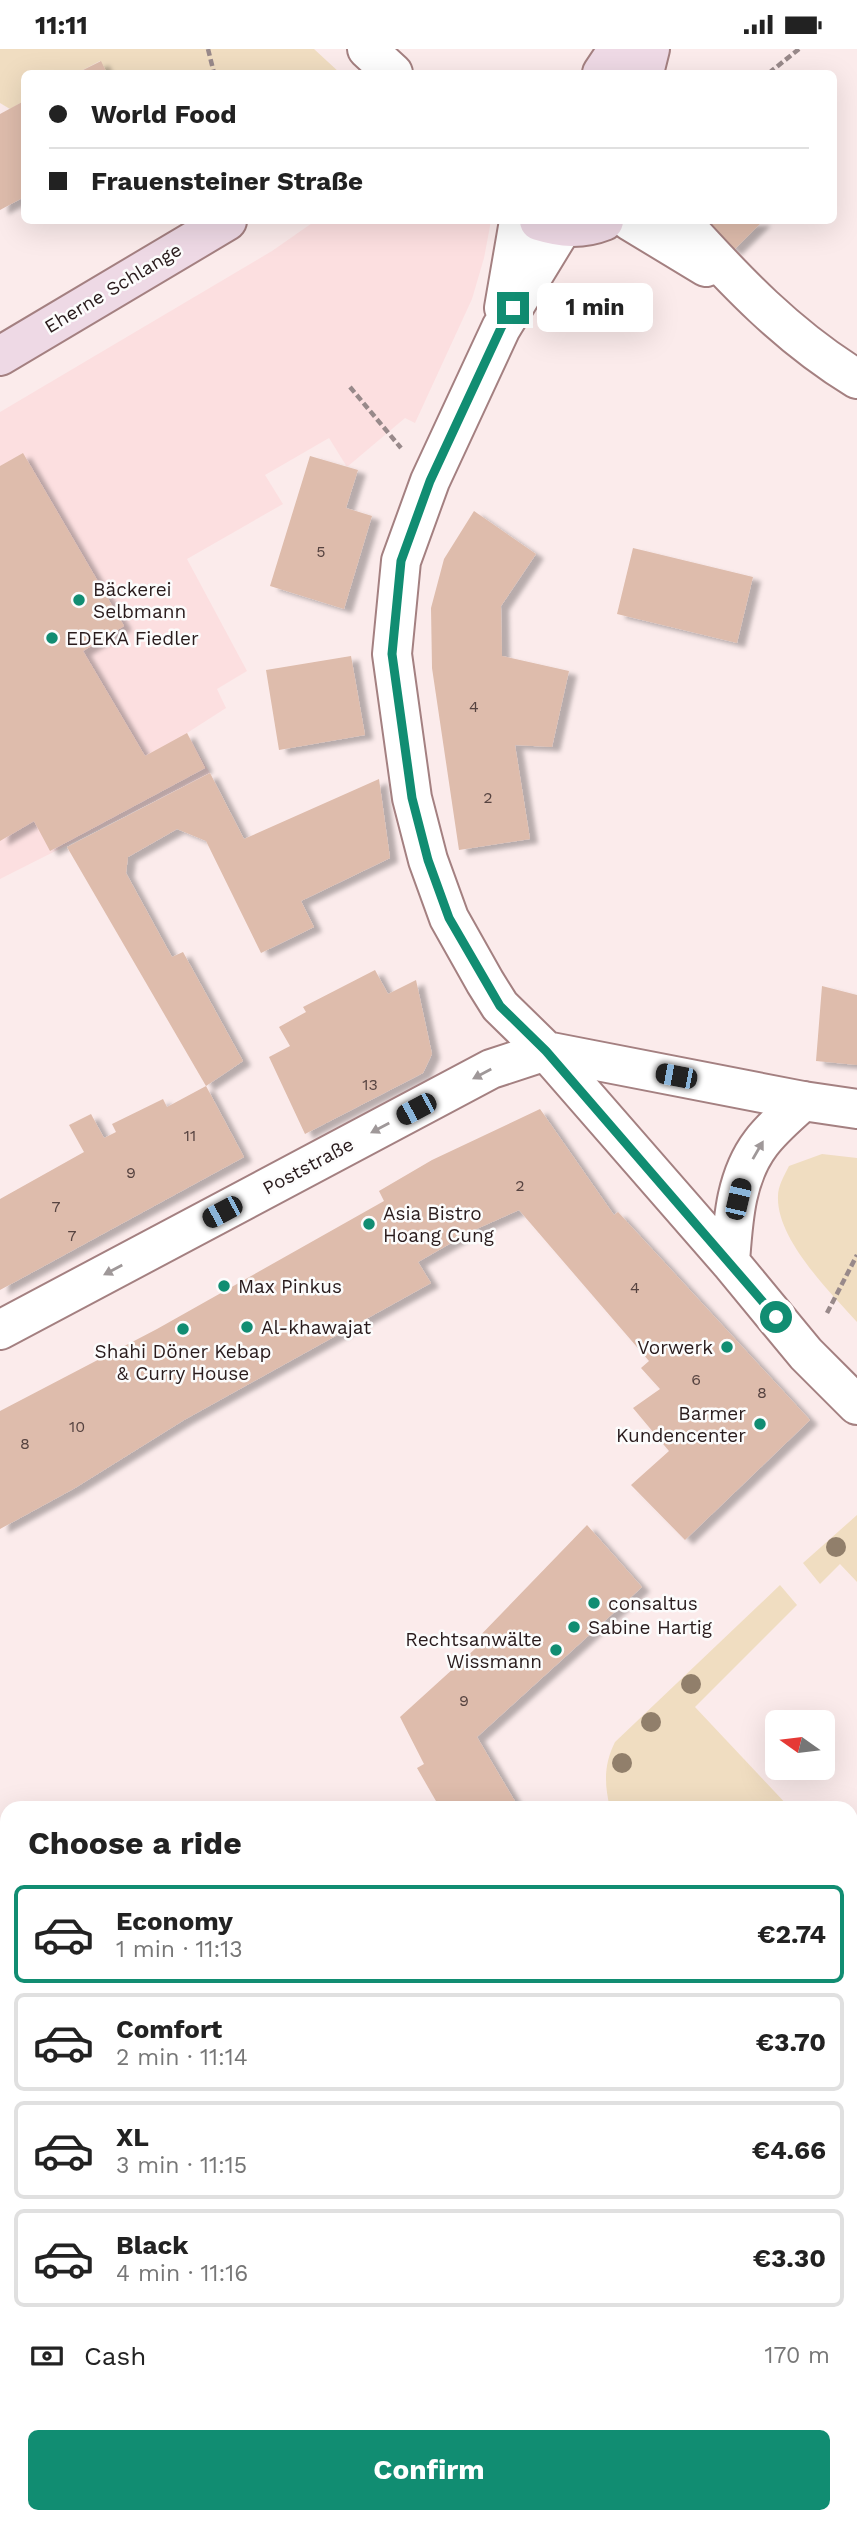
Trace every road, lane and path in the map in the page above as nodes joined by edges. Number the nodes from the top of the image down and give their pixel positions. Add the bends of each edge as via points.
1 (208, 49) edge
2 (367, 49) edge
3 (618, 49) edge
4 (650, 49) edge
5 (799, 49) edge
6 (213, 70) edge
7 (390, 70) edge
8 (604, 70) edge
9 (645, 70) edge
10 (773, 70) edge
11 (222, 224) edge
12 (518, 224) edge
13 (551, 224) edge
14 (592, 224) edge
15 (635, 224) edge
16 (684, 224) edge
17 (741, 288) junction
18 (501, 328) junction
19 (0, 356) edge
20 (857, 379) edge
21 (350, 387) dead end
22 (430, 481) junction
23 (546, 1051) junction
24 (803, 1101) junction
25 (857, 1109) edge
26 (857, 1255) edge
27 (730, 1262) junction
28 (0, 1330) edge
29 (807, 1354) junction
30 (857, 1405) edge

1 - 6 path
2 - 7 street
3 - 8 main road
4 - 9 main road
5 - 10 path
11 - 19 main road, Eherne Schlange
12 - 18 street
13 - 14 main road
13 - 18 street
15 - 17 street
16 - 17 street
17 - 20 street via 824,360
18 - 22 street
21 - 22 path
22 - 23 street via 401,561 392,654 412,798 449,918 500,1006
23 - 24 street
23 - 27 street
23 -> 28 street, Poststraße via 491,1069
24 - 25 street
27 -> 24 street via 741,1182 760,1143
26 - 29 path
27 - 29 street
29 - 30 street

